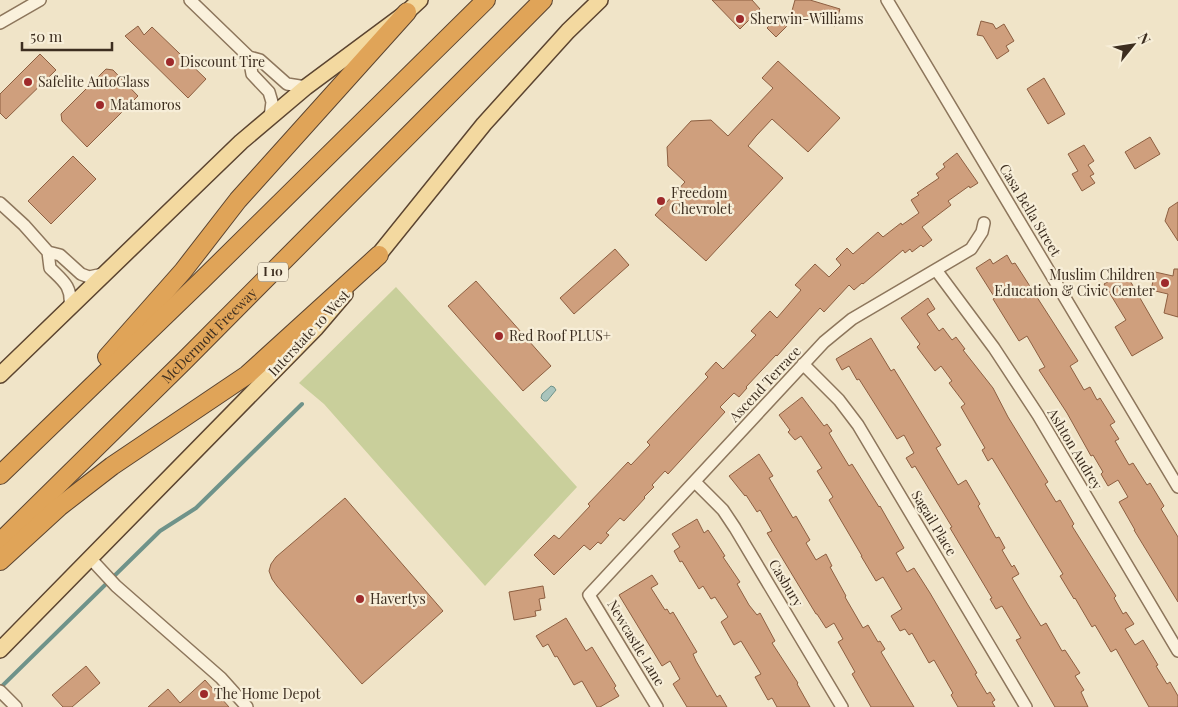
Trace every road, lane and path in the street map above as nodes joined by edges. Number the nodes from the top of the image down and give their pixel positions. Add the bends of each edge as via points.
1 (40, 0) edge
2 (190, 0) edge
3 (420, 0) edge
4 (486, 0) edge
5 (543, 0) edge
6 (600, 0) edge
7 (888, 0) edge
8 (407, 12) junction
9 (0, 23) edge
10 (249, 57) junction
11 (306, 86) junction
12 (270, 117) junction
13 (0, 204) edge
14 (984, 223) dead end
15 (48, 252) junction
16 (379, 255) junction
17 (936, 270) junction
18 (103, 274) junction
19 (70, 306) junction
20 (803, 364) junction
21 (0, 375) edge
22 (0, 475) edge
23 (695, 482) junction
24 (1178, 487) edge
25 (0, 542) edge
26 (90, 558) junction
27 (0, 562) edge
28 (589, 594) joint
29 (0, 650) edge
30 (1178, 651) edge
31 (2, 693) edge
32 (16, 707) edge
33 (247, 707) edge
34 (657, 707) edge
35 (842, 707) edge
36 (1026, 707) edge

1 - 9 street
2 - 10 street
3 - 8 main road
4 - 22 highway
5 - 25 highway, McDermott Freeway / I 10
6 - 16 main road, Interstate 10 West via 484,124
7 - 24 street, Casa Bella Street
8 - 11 main road
8 - 22 highway via 238,200 137,324
10 - 11 street via 260,60 287,84
10 - 12 street via 252,74 269,92 272,102
11 - 12 main road
12 - 18 main road
13 - 15 street
14 - 17 street, Ascend Terrace via 982,232 970,249
15 - 18 street via 60,255 81,274 89,277
15 - 19 street via 50,268 70,290
16 - 26 main road, Interstate 10 West via 316,328
16 - 27 highway via 247,375 105,472 59,507
17 - 20 street, Ascend Terrace via 852,319
17 - 30 street, Ashton Audrey via 994,348 1038,415
18 - 19 main road
19 - 21 main road
20 - 23 street, Ascend Terrace
20 - 36 street, Sagail Place via 839,400 858,425
23 - 28 street, Ascend Terrace
23 - 35 street, Casbury via 723,510 735,528
26 - 29 main road, Interstate 10 West
26 - 33 street via 116,586 221,678
28 - 34 street, Newcastle Lane
31 - 32 street

